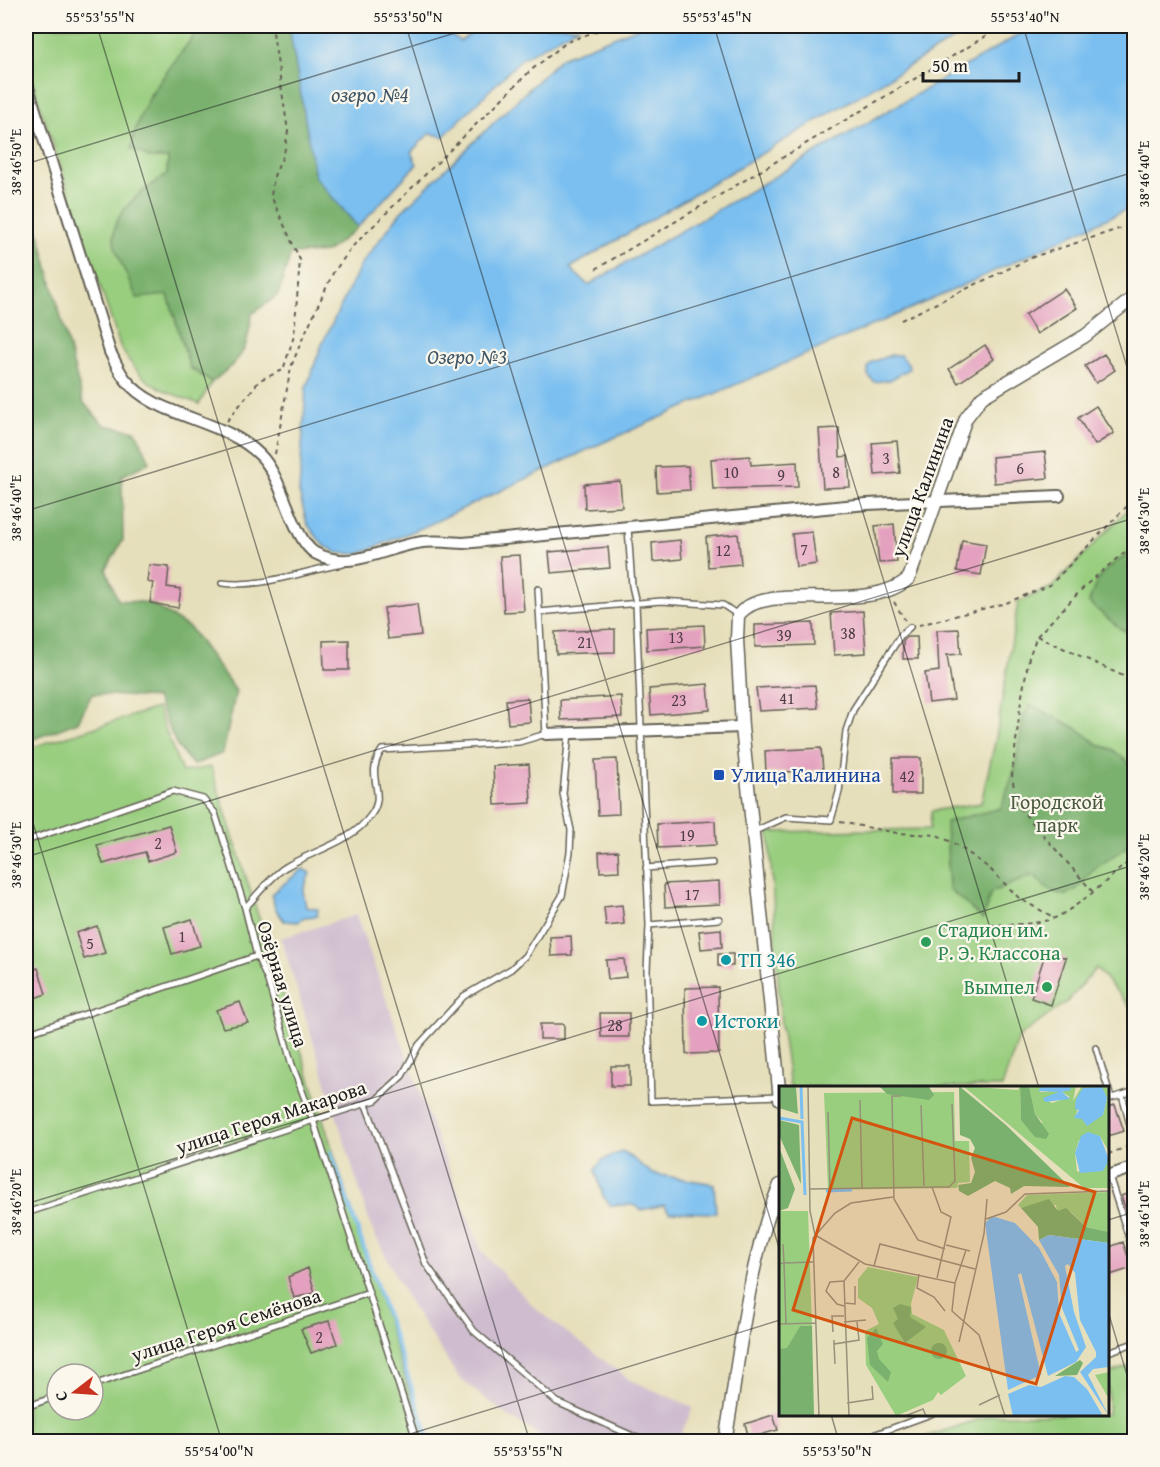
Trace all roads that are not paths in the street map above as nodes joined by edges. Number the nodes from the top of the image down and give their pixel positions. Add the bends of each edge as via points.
1 (26, 81) edge
2 (1134, 297) edge
3 (1059, 496) dead end
4 (939, 501) junction
5 (628, 527) junction
6 (358, 559) junction
7 (222, 583) dead end
8 (538, 589) dead end
9 (636, 603) junction
10 (539, 612) junction
11 (738, 616) junction
12 (910, 627) road end
13 (742, 727) junction
14 (642, 731) junction
15 (569, 733) junction
16 (546, 734) junction
17 (751, 832) junction
18 (26, 841) edge
19 (712, 863) dead end
20 (646, 868) junction
21 (245, 908) junction
22 (719, 919) dead end
23 (648, 925) junction
24 (257, 956) junction
25 (26, 1034) edge
26 (1096, 1048) dead end
27 (1106, 1086) edge
28 (779, 1088) edge
29 (1134, 1091) edge
30 (1122, 1095) junction
31 (779, 1097) edge
32 (1109, 1098) edge
33 (366, 1105) junction
34 (313, 1120) junction
35 (1134, 1142) edge
36 (1134, 1167) edge
37 (1109, 1176) edge
38 (1109, 1179) edge
39 (779, 1189) edge
40 (26, 1213) edge
41 (1134, 1239) edge
42 (369, 1293) junction
43 (1134, 1342) edge
44 (1109, 1351) edge
45 (105, 1381) edge
46 (45, 1400) edge
47 (26, 1407) edge
48 (926, 1416) edge
49 (863, 1440) edge
50 (417, 1442) edge
51 (646, 1442) edge
52 (726, 1442) edge
53 (854, 1442) edge

1 - 6 street via 110,352 126,381 149,400 228,431 259,454 273,470 307,545 328,557
2 - 4 street, улица Калинина via 1085,336 982,397 966,418
3 - 4 street
4 - 5 street
4 - 11 street, улица Калинина via 909,578 898,588 888,593 850,597 768,598 753,602
5 - 6 street via 463,543 416,543
5 - 9 lane
6 - 7 lane via 260,584
8 - 10 lane
9 - 10 lane
9 - 11 lane via 723,605
9 - 14 lane
10 - 16 lane
11 - 13 street
12 - 17 lane via 853,710 831,820 786,817
13 - 14 street
13 - 17 street
14 - 15 street
14 - 20 lane
15 - 16 street
15 - 33 lane, улица Героя Макарова via 563,794 570,852 562,896 525,956 511,969 464,996 419,1045 402,1076
16 - 21 lane, Озёрная улица via 519,742 382,750 372,770 377,806 370,817 346,838 281,870
17 - 28 street
18 - 21 lane via 173,791 203,799 215,813
19 - 20 lane
20 - 23 lane
21 - 24 lane, Озёрная улица
22 - 23 lane
23 - 31 lane via 651,1101
24 - 25 lane
24 - 34 lane, Озёрная улица
26 - 27 lane
29 - 30 lane
30 - 32 lane
30 - 35 lane
33 - 34 lane, улица Героя Макарова
33 - 51 lane via 426,1264 474,1330 557,1402
34 - 40 lane, улица Героя Макарова
34 - 42 lane, Озёрная улица
36 - 37 street
38 - 41 lane via 1130,1241
39 - 52 street via 752,1287
42 - 45 lane, улица Героя Семёнова
42 - 50 lane, Озёрная улица
43 - 44 lane
46 - 47 lane
48 - 49 lane
49 - 53 lane

